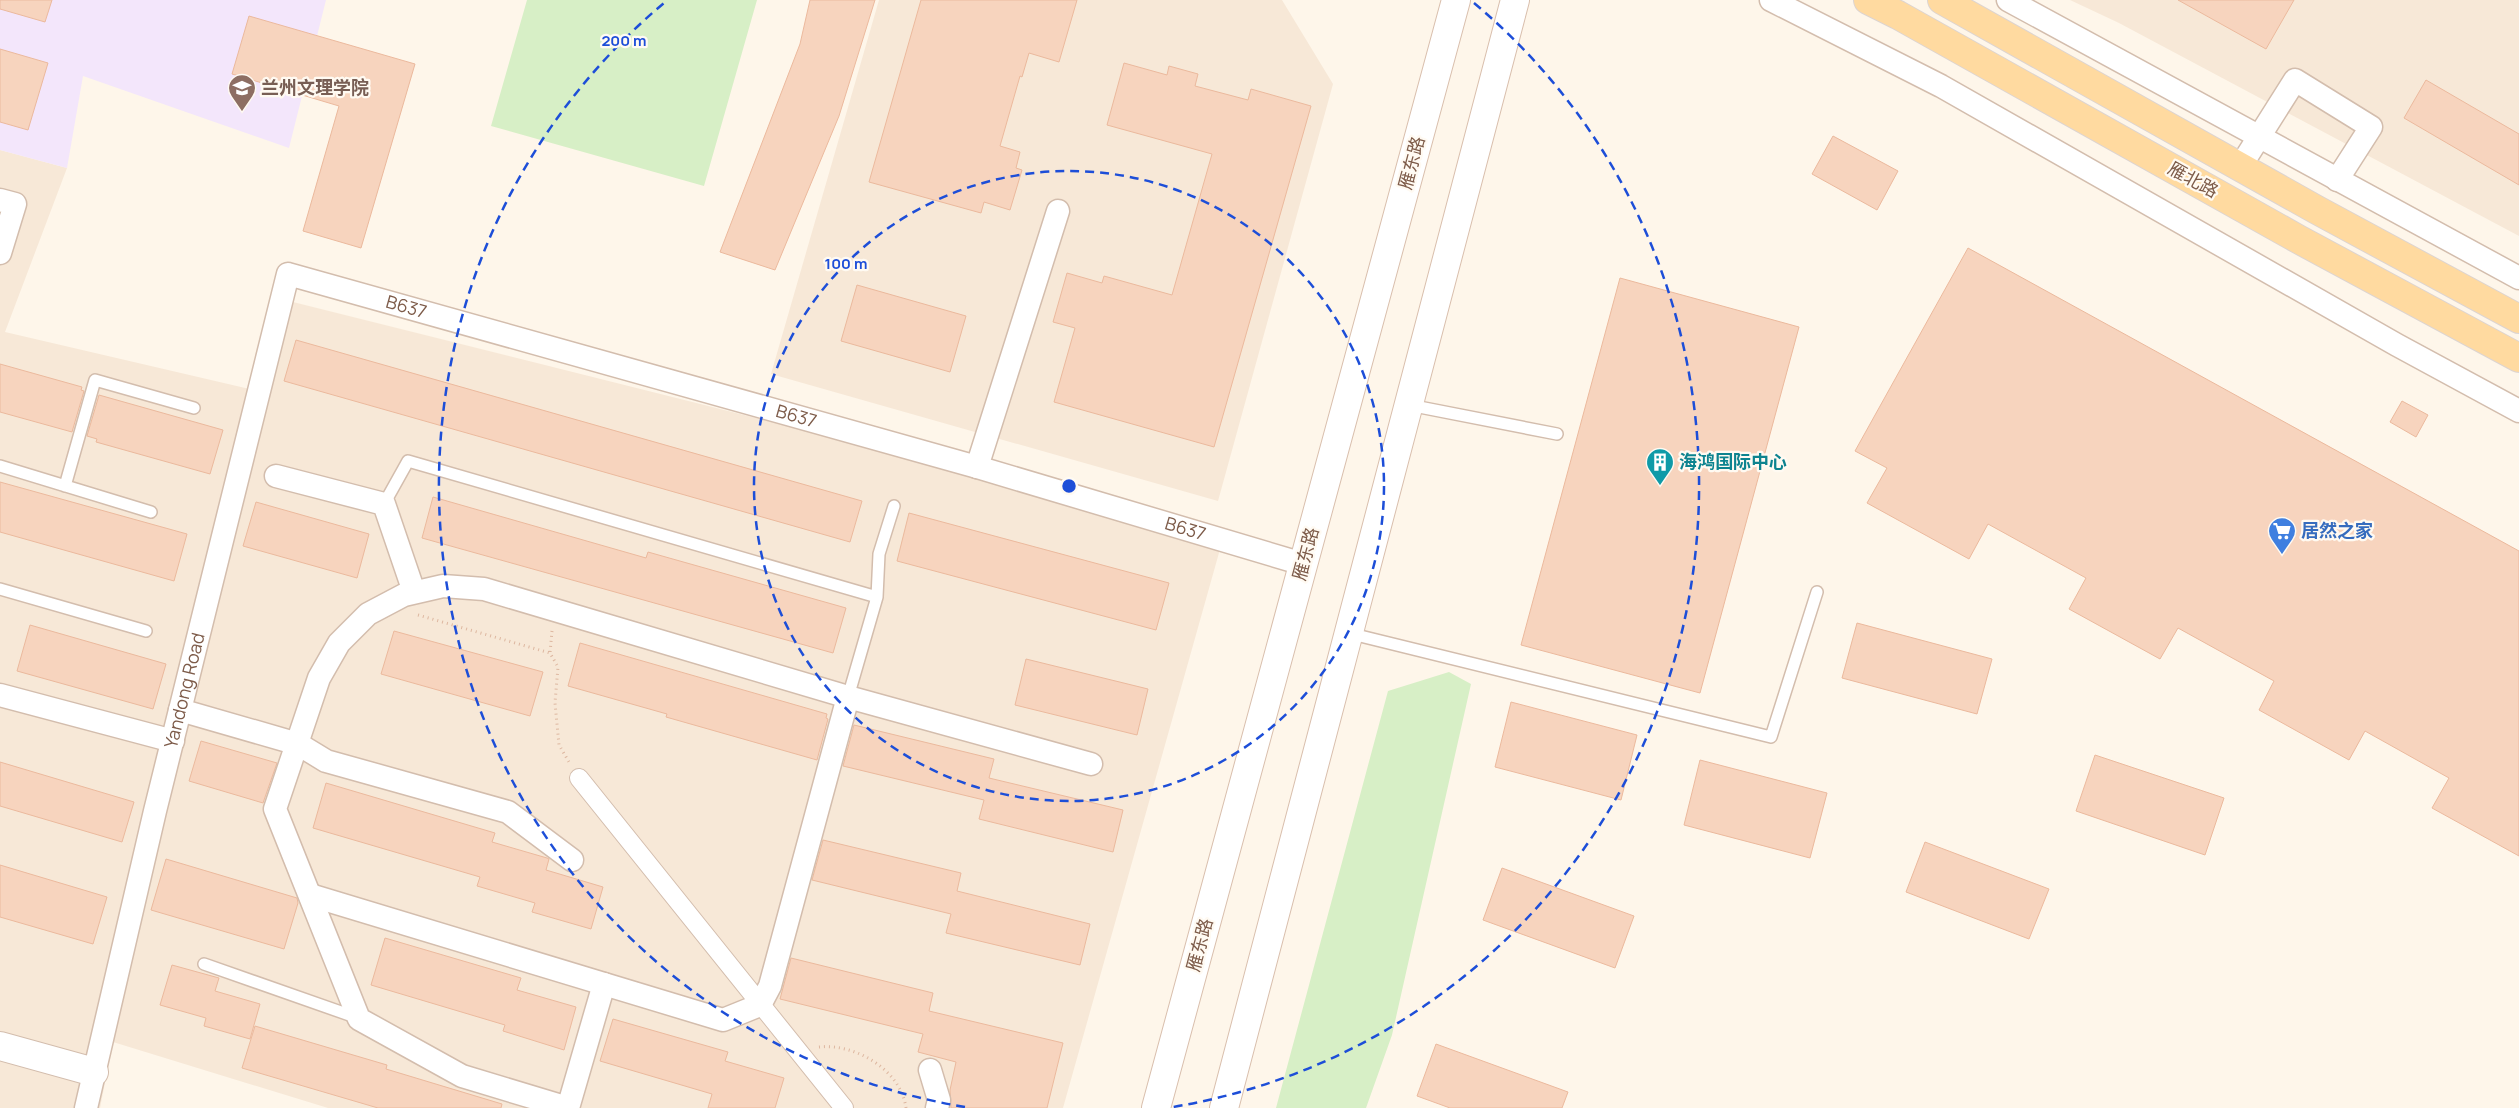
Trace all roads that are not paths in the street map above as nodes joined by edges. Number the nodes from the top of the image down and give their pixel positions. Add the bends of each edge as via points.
1 (1456, 0) edge
2 (1515, 0) edge
3 (1771, 0) edge
4 (1868, 0) edge
5 (1942, 0) edge
6 (2008, 0) edge
7 (2259, 137) junction
8 (2240, 167) junction
9 (2337, 180) junction
10 (0, 200) edge
11 (1058, 211) dead end
12 (0, 253) edge
13 (288, 274) joint
14 (2519, 278) edge
15 (2519, 319) edge
16 (2519, 358) edge
17 (1409, 405) junction
18 (194, 408) dead end
19 (2519, 410) edge
20 (1558, 434) dead end
21 (0, 466) edge
22 (977, 467) junction
23 (276, 476) dead end
24 (65, 486) junction
25 (384, 504) junction
26 (894, 506) dead end
27 (151, 512) dead end
28 (1303, 564) junction
29 (0, 589) edge
30 (414, 592) junction
31 (1817, 592) dead end
32 (877, 597) junction
33 (146, 631) dead end
34 (1348, 633) junction
35 (0, 694) edge
36 (848, 697) junction
37 (180, 710) junction
38 (173, 741) junction
39 (298, 744) junction
40 (1091, 764) dead end
41 (579, 778) road end
42 (572, 860) dead end
43 (310, 895) junction
44 (204, 964) dead end
45 (604, 984) junction
46 (760, 1005) junction
47 (359, 1018) junction
48 (0, 1046) edge
49 (930, 1070) dead end
50 (94, 1072) junction
51 (86, 1108) edge
52 (568, 1108) edge
53 (844, 1108) edge
54 (937, 1108) edge
55 (1156, 1108) edge
56 (1224, 1108) edge

1 - 28 main road, 雁东路
2 - 17 main road
3 - 19 street via 1941,86 2389,340
4 - 16 main road, 雁北路
5 - 8 main road, 雁北路
6 - 7 street
7 - 8 street
7 - 9 street
7 - 9 street via 2295,80 2371,127
8 - 15 main road, 雁北路
9 - 14 street
10 - 12 street via 15,204
11 - 22 street
13 - 22 street, B637
13 - 37 street, Yandong Road
17 - 20 lane
17 - 34 main road
18 - 24 lane via 95,380
21 - 24 lane
22 - 28 street, B637
23 - 25 street
24 - 27 lane
25 - 30 street
25 - 32 lane via 408,462
26 - 32 lane via 879,554
28 - 55 main road, 雁东路
29 - 33 lane
30 - 36 street via 443,586 484,589
30 - 39 street via 368,614 339,643 319,678
31 - 34 lane via 1771,737
32 - 36 lane
34 - 56 main road
35 - 38 street
36 - 40 street
36 - 46 street via 770,986
37 - 38 street, Yandong Road
37 - 39 street
38 - 50 street, Yandong Road
39 - 42 street via 326,761 508,812
39 - 43 street via 275,809
41 - 46 street
43 - 45 street
43 - 47 street
44 - 47 lane
45 - 46 street via 723,1020
45 - 52 street
46 - 53 street
47 - 52 street via 462,1076
48 - 50 main road
49 - 54 street via 939,1100
50 - 51 street, Yandong Road

